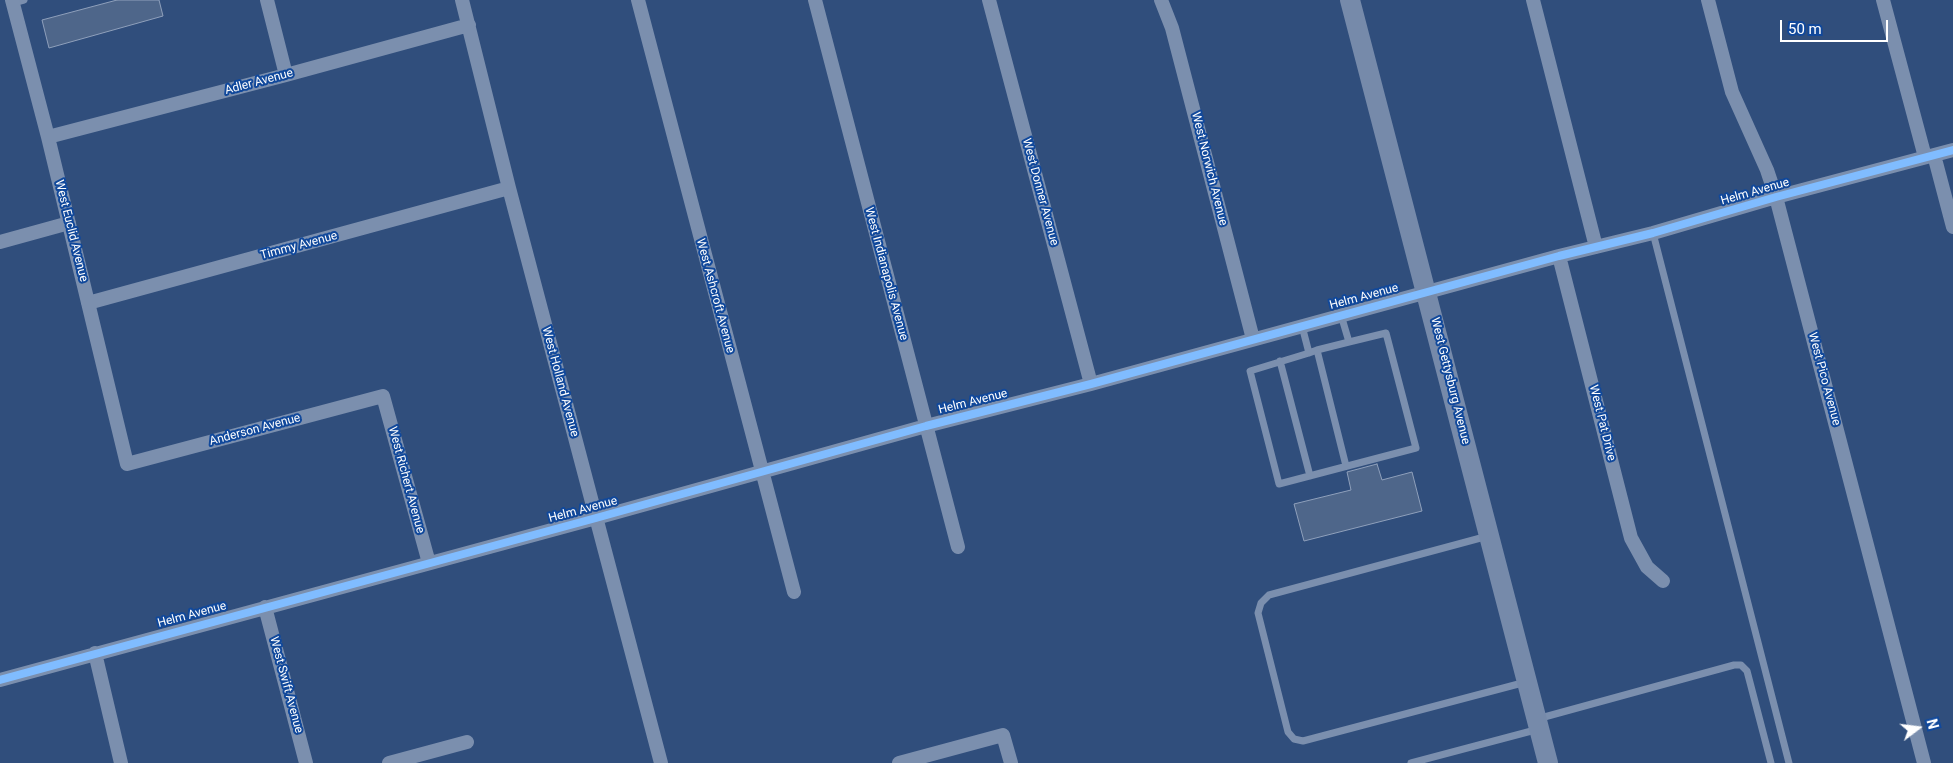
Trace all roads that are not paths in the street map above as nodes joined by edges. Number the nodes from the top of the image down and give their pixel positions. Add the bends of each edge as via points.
1 (267, 0) edge
2 (462, 0) edge
3 (638, 0) edge
4 (815, 0) edge
5 (990, 0) edge
6 (1161, 0) edge
7 (1350, 0) edge
8 (1533, 0) edge
9 (1708, 0) edge
10 (1883, 0) edge
11 (16, 1) edge
12 (469, 25) junction
13 (286, 75) junction
14 (48, 137) junction
15 (1953, 150) edge
16 (1929, 156) junction
17 (509, 188) junction
18 (1776, 197) junction
19 (69, 223) junction
20 (1953, 227) edge
21 (1653, 233) junction
22 (0, 242) edge
23 (1596, 247) junction
24 (1559, 256) junction
25 (1427, 292) junction
26 (88, 303) junction
27 (1341, 315) junction
28 (1302, 326) junction
29 (1253, 339) junction
30 (1348, 342) junction
31 (1317, 350) junction
32 (1309, 353) junction
33 (1280, 362) junction
34 (1091, 384) junction
35 (383, 396) joint
36 (926, 426) junction
37 (127, 464) joint
38 (1346, 466) junction
39 (761, 472) junction
40 (1310, 476) junction
41 (596, 518) junction
42 (1488, 536) junction
43 (958, 547) dead end
44 (428, 563) junction
45 (1663, 581) dead end
46 (794, 592) dead end
47 (265, 607) junction
48 (95, 653) junction
49 (0, 680) edge
50 (1527, 682) junction
51 (1538, 724) junction
52 (467, 742) dead end
53 (121, 763) edge
54 (306, 763) edge
55 (389, 763) edge
56 (661, 763) edge
57 (899, 763) edge
58 (1011, 763) edge
59 (1411, 763) edge
60 (1548, 763) edge
61 (1770, 763) edge
62 (1789, 763) edge
63 (1924, 763) edge

1 - 13 street
2 - 12 street, West Holland Avenue
3 - 39 street, West Ashcroft Avenue
4 - 36 street, West Indianapolis Avenue
5 - 34 street, West Donner Avenue
6 - 29 street, West Norwich Avenue via 1172,28
7 - 25 street, West Gettysburg Avenue
8 - 23 street
9 - 18 street, West Pico Avenue via 1732,92 1768,170
10 - 16 street
11 - 14 street, West Euclid Avenue
12 - 13 street, Adler Avenue
12 - 17 street, West Holland Avenue
13 - 14 street, Adler Avenue
14 - 19 street, West Euclid Avenue
15 - 16 street, Helm Avenue
16 - 18 street, Helm Avenue
16 - 20 street
17 - 26 street, Timmy Avenue
17 - 41 street, West Holland Avenue
18 - 21 street, Helm Avenue
18 - 63 street, West Pico Avenue
19 - 22 street
19 - 26 street, West Euclid Avenue
21 - 23 street, Helm Avenue
21 - 62 lane
23 - 24 street, Helm Avenue
24 - 25 street, Helm Avenue
24 - 45 street, West Pat Drive via 1631,538 1647,566
25 - 27 street, Helm Avenue
25 - 42 street, West Gettysburg Avenue
26 - 37 street, West Euclid Avenue
27 - 28 street, Helm Avenue
27 - 30 lane
28 - 29 street, Helm Avenue
28 - 32 lane
29 - 34 street, Helm Avenue
30 - 31 lane
30 - 38 lane via 1386,333 1416,448
31 - 32 lane
31 - 38 lane
32 - 33 lane
33 - 40 lane
33 - 40 lane via 1250,371 1279,484
34 - 36 street, Helm Avenue
35 - 37 street, Anderson Avenue
35 - 44 street, West Richert Avenue
36 - 39 street, Helm Avenue
36 - 43 street, West Indianapolis Avenue
38 - 40 lane
39 - 41 street, Helm Avenue
39 - 46 street, West Ashcroft Avenue
41 - 44 street, Helm Avenue
41 - 56 street, West Holland Avenue
42 - 50 street, West Gettysburg Avenue
42 - 50 lane via 1269,595 1261,603 1258,613 1288,732 1294,739 1303,741
44 - 47 street, Helm Avenue
47 - 48 street, Helm Avenue
47 - 54 street, West Swift Avenue
48 - 49 street, Helm Avenue
48 - 53 street
50 - 51 street, West Gettysburg Avenue
51 - 59 lane
51 - 60 street, West Gettysburg Avenue
51 - 61 lane via 1741,665 1747,671
52 - 55 street
57 - 58 street via 1003,735

